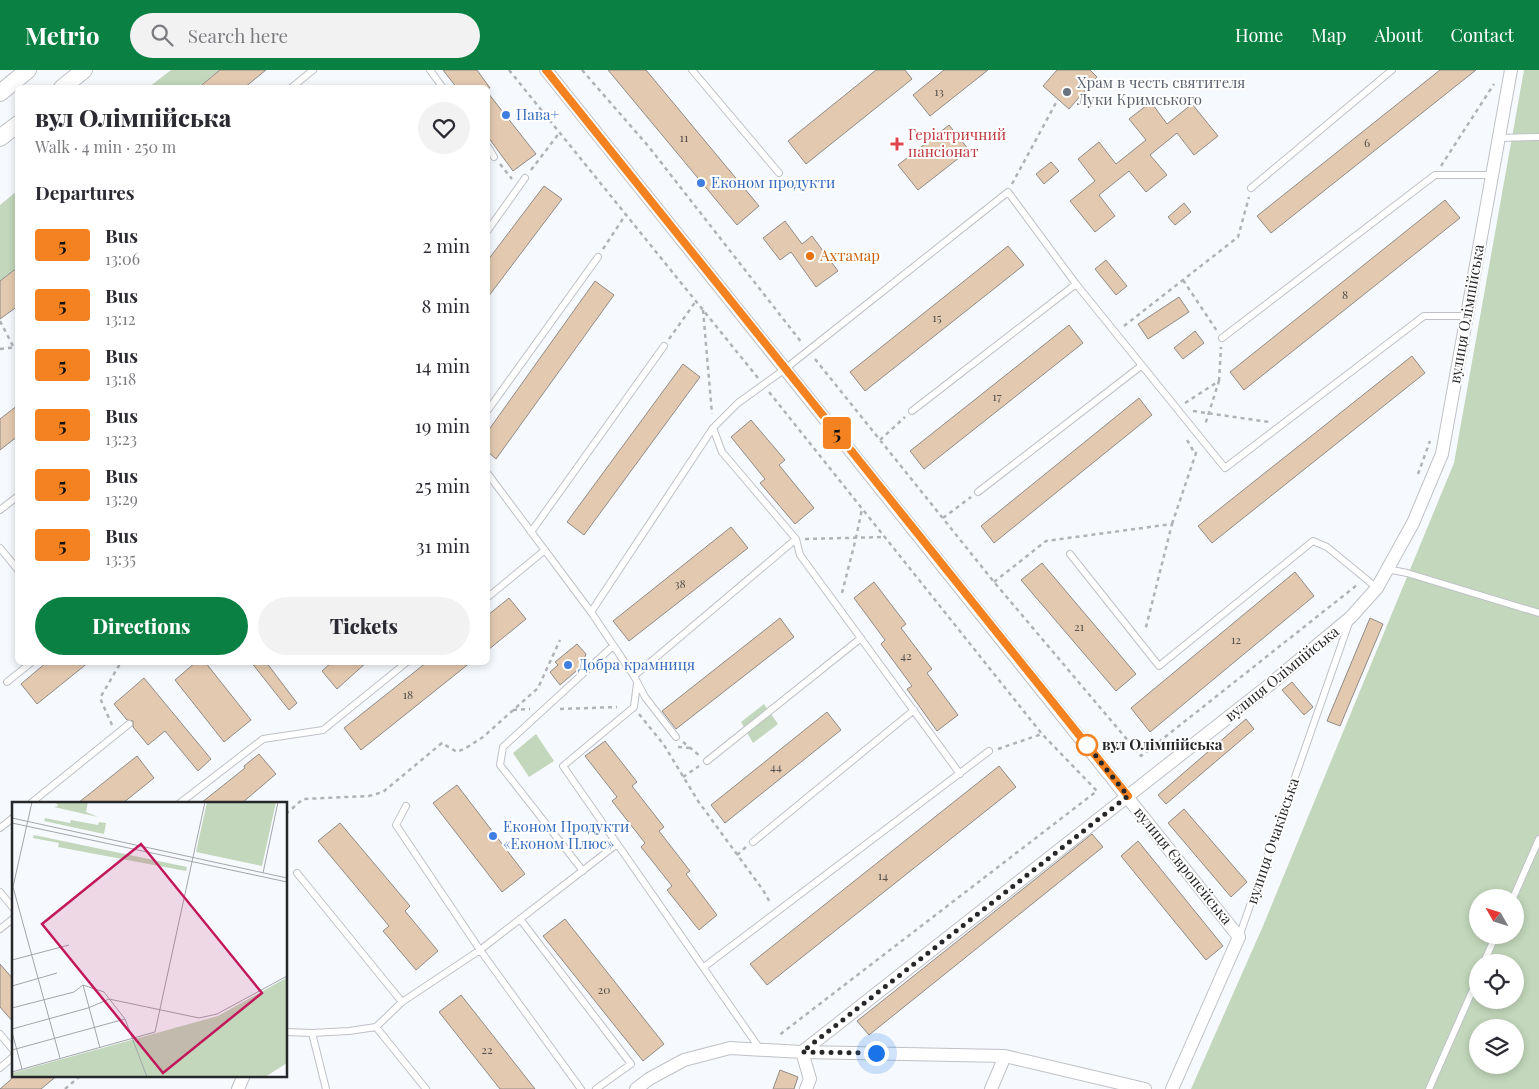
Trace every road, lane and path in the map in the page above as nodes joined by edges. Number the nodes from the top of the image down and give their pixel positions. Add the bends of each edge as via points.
1 (28, 70) edge
2 (84, 70) edge
3 (313, 70) edge
4 (430, 70) edge
5 (509, 70) edge
6 (582, 70) edge
7 (692, 70) edge
8 (1392, 70) edge
9 (1511, 70) edge
10 (547, 71) edge
11 (1495, 77) dead end
12 (1494, 84) junction
13 (66, 85) edge
14 (295, 85) edge
15 (441, 85) edge
16 (0, 93) edge
17 (1492, 93) dead end
18 (1058, 99) dead end
19 (15, 126) edge
20 (560, 132) junction
21 (1539, 137) edge
22 (0, 138) edge
23 (1498, 138) junction
24 (490, 150) edge
25 (494, 157) joint
26 (779, 173) dead end
27 (1435, 175) junction
28 (1492, 175) junction
29 (525, 178) joint
30 (518, 188) junction
31 (1251, 188) joint
32 (1008, 192) junction
33 (626, 214) junction
34 (490, 227) edge
35 (598, 257) joint
36 (1183, 280) junction
37 (1076, 284) junction
38 (696, 302) junction
39 (702, 309) junction
40 (1467, 316) junction
41 (0, 321) edge
42 (1115, 333) junction
43 (1222, 338) junction
44 (15, 346) edge
45 (664, 346) joint
46 (15, 348) edge
47 (0, 349) edge
48 (808, 350) junction
49 (1141, 366) junction
50 (785, 369) junction
51 (1219, 381) dead end
52 (763, 385) junction
53 (490, 407) edge
54 (1176, 409) junction
55 (912, 411) joint
56 (1283, 424) junction
57 (713, 428) junction
58 (1432, 436) dead end
59 (880, 440) junction
60 (490, 477) edge
61 (1414, 482) dead end
62 (978, 492) joint
63 (15, 498) edge
64 (862, 509) junction
65 (0, 510) edge
66 (943, 518) junction
67 (531, 532) junction
68 (884, 537) junction
69 (856, 538) junction
70 (796, 539) junction
71 (0, 548) edge
72 (545, 550) junction
73 (1070, 554) dead end
74 (15, 566) edge
75 (1388, 569) junction
76 (1366, 578) junction
77 (994, 582) junction
78 (1378, 588) junction
79 (490, 595) edge
80 (838, 607) junction
81 (591, 612) junction
82 (1539, 613) edge
83 (1351, 617) junction
84 (861, 638) junction
85 (560, 640) dead end
86 (1142, 644) junction
87 (613, 646) junction
88 (28, 665) edge
89 (119, 665) edge
90 (402, 665) edge
91 (634, 676) junction
92 (7, 682) dead end
93 (637, 683) junction
94 (634, 707) junction
95 (545, 709) junction
96 (513, 710) junction
97 (914, 710) junction
98 (129, 724) dead end
99 (116, 734) junction
100 (1042, 734) junction
101 (676, 737) joint
102 (989, 751) joint
103 (707, 760) junction
104 (960, 774) junction
105 (683, 777) junction
106 (1128, 796) junction
107 (32, 802) edge
108 (181, 802) edge
109 (406, 806) dead end
110 (288, 812) edge
111 (12, 819) edge
112 (0, 828) edge
113 (1539, 838) edge
114 (753, 842) dead end
115 (617, 844) junction
116 (583, 871) junction
117 (297, 873) dead end
118 (1517, 889) edge
119 (0, 892) edge
120 (12, 907) edge
121 (776, 912) junction
122 (520, 919) junction
123 (12, 920) edge
124 (0, 929) edge
125 (1240, 936) junction
126 (480, 950) junction
127 (704, 967) junction
128 (1469, 998) edge
129 (402, 1002) junction
130 (376, 1027) junction
131 (288, 1032) edge
132 (312, 1033) junction
133 (0, 1034) edge
134 (12, 1049) edge
135 (761, 1050) junction
136 (802, 1052) junction
137 (1005, 1056) junction
138 (12, 1058) edge
139 (0, 1068) edge
140 (79, 1076) edge
141 (244, 1076) edge
142 (65, 1089) edge
143 (238, 1089) edge
144 (326, 1089) edge
145 (426, 1089) edge
146 (581, 1089) edge
147 (596, 1089) edge
148 (636, 1089) edge
149 (806, 1089) edge
150 (991, 1089) edge
151 (1146, 1089) edge
152 (1172, 1089) edge
153 (1429, 1089) edge

1 - 16 street
2 - 13 street
3 - 14 lane
4 - 15 lane
5 - 20 path
6 - 48 path via 649,147
7 - 26 lane
8 - 31 lane
9 - 23 street, вулиця Олімпійська
10 - 50 street, вулиця Європейська
11 - 12 path
12 - 17 path
12 - 27 path
18 - 32 path
19 - 22 street
20 - 29 path
20 - 33 path
21 - 23 lane
23 - 28 street, вулиця Олімпійська
24 - 25 lane
25 - 30 path
27 - 28 lane
27 - 43 lane
28 - 40 street, вулиця Олімпійська
29 - 30 lane
30 - 34 lane
31 - 36 path via 1238,237
32 - 37 lane
32 - 48 lane
33 - 35 path
33 - 38 path
35 - 53 lane
36 - 42 path
36 - 43 path
37 - 42 lane
37 - 55 lane
38 - 39 path
38 - 45 path
39 - 52 path
39 - 57 path
40 - 56 lane via 1424,316
40 - 75 street, вулиця Олімпійська via 1442,454 1413,523
41 - 44 path
42 - 49 lane
43 - 51 path
45 - 67 lane
46 - 47 path
48 - 50 lane
48 - 59 path
49 - 54 lane
49 - 62 lane
50 - 52 lane
50 - 106 street, вулиця Європейська
52 - 57 lane via 738,403
52 - 64 path
54 - 56 path
54 - 56 lane via 1225,468
55 - 59 path
57 - 70 lane via 722,452
57 - 81 lane
58 - 61 path
59 - 66 path
60 - 67 lane
62 - 66 path
63 - 65 lane
64 - 68 path
64 - 69 path
66 - 77 path
67 - 72 lane
68 - 69 path
68 - 100 path
69 - 70 path
69 - 80 path
70 - 80 lane via 800,555
70 - 91 lane
71 - 74 lane
72 - 79 lane
72 - 81 lane
73 - 86 lane
75 - 78 street, вулиця Олімпійська
75 - 82 lane
76 - 77 path via 1141,756
76 - 78 lane
76 - 86 lane via 1327,546 1313,541 1159,666
77 - 86 path via 1046,541 1172,524
78 - 83 street, вулиця Олімпійська
80 - 84 lane
81 - 87 lane
83 - 106 street, вулиця Олімпійська
83 - 125 lane, вулиця Очаківська
84 - 97 lane
84 - 103 lane
85 - 96 path via 538,688
87 - 91 lane
87 - 95 lane
88 - 92 lane
89 - 99 path via 100,698
90 - 108 lane via 323,730 263,738
91 - 93 lane
93 - 94 lane
93 - 101 lane
94 - 95 path
94 - 105 path via 664,745
94 - 115 lane via 563,766
95 - 96 path
95 - 116 lane via 503,748 500,765
96 - 110 path via 466,748 457,752 442,743 383,792 369,796 303,799
97 - 104 lane
97 - 114 lane
98 - 99 lane
99 - 107 lane
100 - 102 path
100 - 135 path via 1097,791
101 - 103 path
102 - 104 lane
103 - 105 path
104 - 121 lane
105 - 121 path
106 - 125 street, вулиця Європейська
106 - 136 street, вулиця Олімпійська
109 - 126 lane via 396,825
111 - 112 lane
113 - 118 lane
115 - 116 lane
115 - 127 lane
116 - 122 lane
117 - 129 lane
119 - 120 lane
121 - 127 lane
122 - 126 lane
122 - 147 lane via 631,1064
123 - 124 lane
125 - 152 street, вулиця Очаківська
126 - 129 lane
126 - 146 lane
127 - 135 lane
128 - 153 lane
129 - 130 lane
130 - 132 lane
130 - 145 lane
131 - 132 lane
132 - 144 lane
133 - 134 lane
135 - 136 street
135 - 148 street via 730,1048 684,1060
136 - 137 street
136 - 149 street via 810,1079
137 - 150 street
137 - 151 street
138 - 139 lane
140 - 142 path
141 - 143 street

